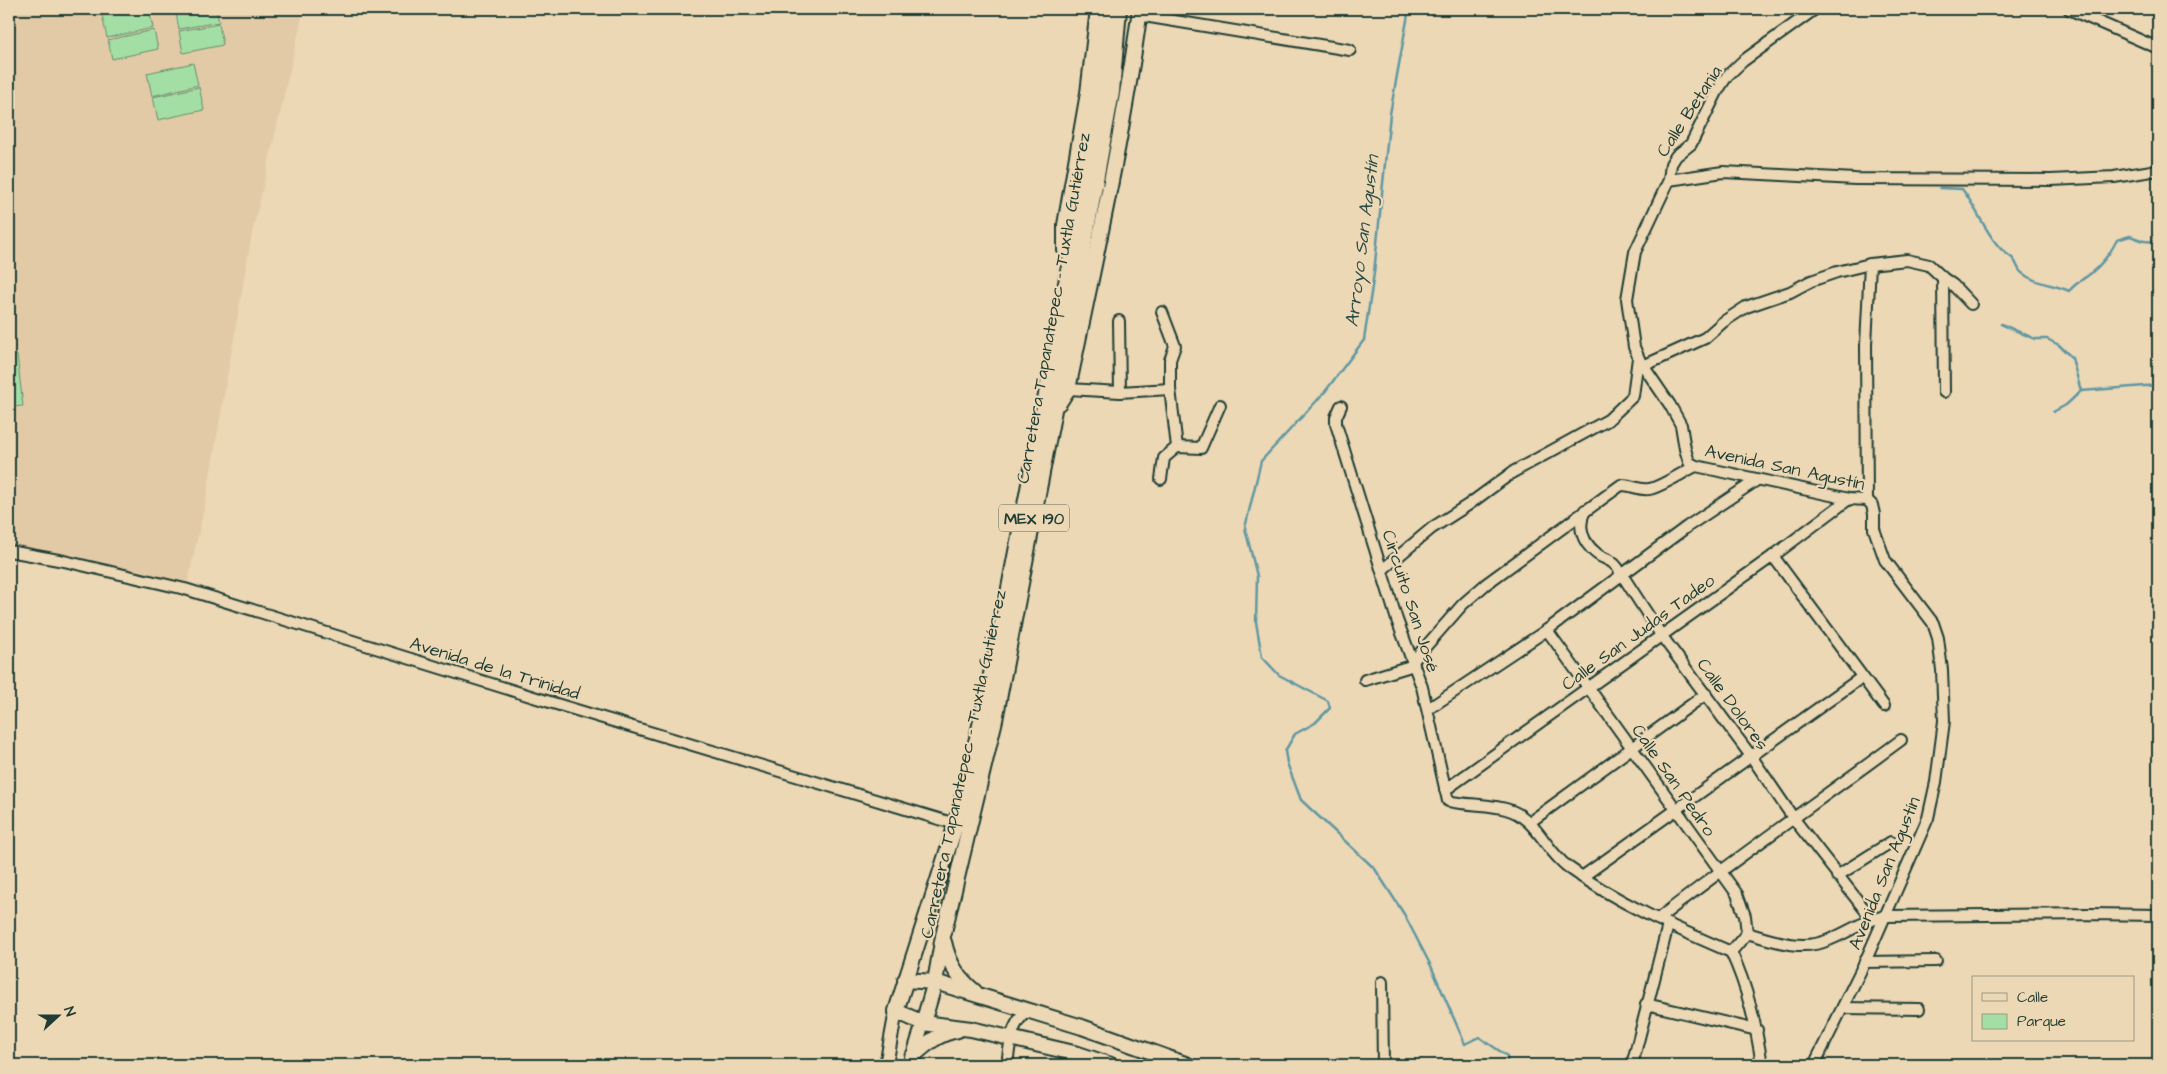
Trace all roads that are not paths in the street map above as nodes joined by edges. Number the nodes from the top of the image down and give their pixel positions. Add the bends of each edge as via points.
1 (1098, 9) edge
2 (1108, 9) edge
3 (1119, 9) edge
4 (1815, 9) edge
5 (2069, 9) edge
6 (1143, 11) edge
7 (2158, 48) edge
8 (1350, 50) dead end
9 (2158, 170) edge
10 (1668, 180) junction
11 (1870, 264) junction
12 (1942, 278) junction
13 (1063, 297) junction
14 (1971, 304) dead end
15 (1162, 312) dead end
16 (1119, 322) dead end
17 (1640, 362) junction
18 (1068, 389) junction
19 (1170, 390) junction
20 (1120, 392) junction
21 (1944, 392) dead end
22 (1220, 405) dead end
23 (1341, 406) dead end
24 (1054, 410) junction
25 (1177, 447) junction
26 (1696, 466) junction
27 (1161, 479) dead end
28 (1757, 480) junction
29 (1848, 499) junction
30 (1867, 500) junction
31 (1585, 510) junction
32 (9, 551) edge
33 (1774, 556) junction
34 (1382, 570) junction
35 (1621, 575) junction
36 (1547, 630) junction
37 (1662, 635) junction
38 (1414, 663) junction
39 (1862, 677) junction
40 (1365, 680) dead end
41 (1588, 688) junction
42 (1706, 694) junction
43 (1884, 706) dead end
44 (1428, 709) junction
45 (1900, 740) dead end
46 (1631, 748) junction
47 (1751, 756) junction
48 (1445, 790) junction
49 (1674, 809) junction
50 (1794, 819) junction
51 (1530, 822) junction
52 (962, 826) junction
53 (1891, 842) dead end
54 (1720, 871) junction
55 (1837, 876) junction
56 (1582, 877) junction
57 (2158, 915) edge
58 (1886, 916) junction
59 (1658, 919) junction
60 (1872, 919) junction
61 (1668, 925) junction
62 (1747, 933) junction
63 (943, 936) junction
64 (1731, 952) junction
65 (1936, 961) dead end
66 (1865, 962) junction
67 (905, 980) junction
68 (935, 982) junction
69 (1382, 982) dead end
70 (980, 996) junction
71 (1646, 1004) junction
72 (1843, 1008) junction
73 (1918, 1009) dead end
74 (1028, 1010) junction
75 (896, 1011) junction
76 (924, 1023) junction
77 (971, 1029) junction
78 (1756, 1030) junction
79 (1010, 1038) junction
80 (911, 1061) edge
81 (886, 1065) edge
82 (1007, 1065) edge
83 (1111, 1065) edge
84 (1188, 1065) edge
85 (1383, 1065) edge
86 (1634, 1065) edge
87 (1762, 1065) edge
88 (1814, 1065) edge

1 - 13 highway via 1088,93 1065,225
2 - 13 highway, Carretera Tapanatepec - Tuxtla Gutiérrez / MEX 190 via 1100,94
3 - 24 highway, Carretera Tapanatepec - Tuxtla Gutiérrez / MEX 190 via 1112,92
4 - 10 street, Calle Betania via 1727,76 1690,144 1671,164
5 - 7 street
6 - 8 street via 1208,28
6 - 18 highway, MEX 190
9 - 10 street via 2114,177 2052,180 1855,179 1723,172
10 - 17 street, Avenida San Agustín via 1635,252 1627,299 1631,336
11 - 12 street via 1918,262 1938,271
11 - 17 street via 1811,281 1746,307 1706,338
11 - 30 street via 1866,345
12 - 14 street via 1953,284
12 - 21 street
13 - 52 highway, Carretera Tapanatepec - Tuxtla Gutiérrez / MEX 190
15 - 19 street via 1175,346 1170,360
16 - 20 street
17 - 26 street, Avenida San Agustín via 1681,425 1689,462
17 - 34 street via 1633,396 1608,420 1513,472 1432,528
18 - 20 street
18 - 24 highway, MEX 190
19 - 20 street
19 - 25 street
22 - 25 street via 1202,448
23 - 34 street, Circuito San José via 1336,424
24 - 52 highway, Carretera Tapanatepec - Tuxtla Gutiérrez / MEX 190 via 995,720
25 - 27 street via 1164,458
26 - 28 street, Avenida San Agustín
26 - 31 street via 1650,489 1621,485
28 - 29 street, Avenida San Agustín
28 - 35 street
29 - 30 street, Avenida San Agustín
29 - 33 street, Calle San Judas Tadeo
30 - 58 street, Avenida San Agustín via 1874,514 1874,529 1885,560 1933,622 1942,670 1944,721 1928,818
31 - 35 street, Calle Dolores via 1580,521 1586,542 1598,555 1611,559
31 - 38 street via 1463,604
32 - 52 street, Avenida de la Trinidad via 185,589
33 - 37 street, Calle San Judas Tadeo
33 - 39 street
34 - 38 street, Circuito San José
35 - 36 street
35 - 37 street, Calle Dolores
36 - 41 street, Calle San Pedro
36 - 44 street
37 - 41 street, Calle San Judas Tadeo
37 - 42 street, Calle Dolores
38 - 40 street
38 - 44 street, Circuito San José
39 - 43 street
39 - 47 street
41 - 46 street, Calle San Pedro
41 - 48 street, Calle San Judas Tadeo
42 - 46 street
42 - 47 street, Calle Dolores
44 - 48 street, Circuito San José
45 - 50 street
46 - 49 street, Calle San Pedro
46 - 51 street
47 - 49 street
47 - 50 street, Calle Dolores
48 - 51 street, Circuito San José via 1448,801 1499,807
49 - 54 street, Calle San Pedro
49 - 56 street
50 - 54 street
50 - 55 street, Calle Dolores
51 - 56 street via 1552,851
52 - 63 highway, Carretera Tapanatepec - Tuxtla Gutiérrez / MEX 190
52 - 67 highway, Carretera Tapanatepec - Tuxtla Gutiérrez / MEX 190
53 - 55 street
54 - 59 street
54 - 62 street, Calle San Pedro via 1742,905
55 - 60 street, Calle Dolores
56 - 59 street
57 - 58 street
58 - 60 street
58 - 66 street, Avenida San Agustín
59 - 61 street
60 - 62 street via 1813,945 1779,943
61 - 64 street
61 - 71 street
62 - 64 street
63 - 68 highway, Carretera Tapanatepec - Tuxtla Gutiérrez / MEX 190
63 - 70 highway via 948,960 961,980
64 - 78 street via 1744,979
65 - 66 street
66 - 72 street, Avenida San Agustín
67 - 68 highway
67 - 75 highway, Carretera Tapanatepec - Tuxtla Gutiérrez / MEX 190
68 - 70 highway
68 - 76 highway, Carretera Tapanatepec - Tuxtla Gutiérrez / MEX 190
69 - 85 street
70 - 74 highway
71 - 78 street
71 - 86 street
72 - 73 street
72 - 88 street, Avenida San Agustín
74 - 79 street via 1020,1017
74 - 84 highway
75 - 76 highway
75 - 81 main road, MEX 190
76 - 77 highway
76 - 80 main road, MEX 190
77 - 79 highway
77 - 80 highway via 949,1032 928,1041
78 - 87 street
79 - 82 street
79 - 83 highway

